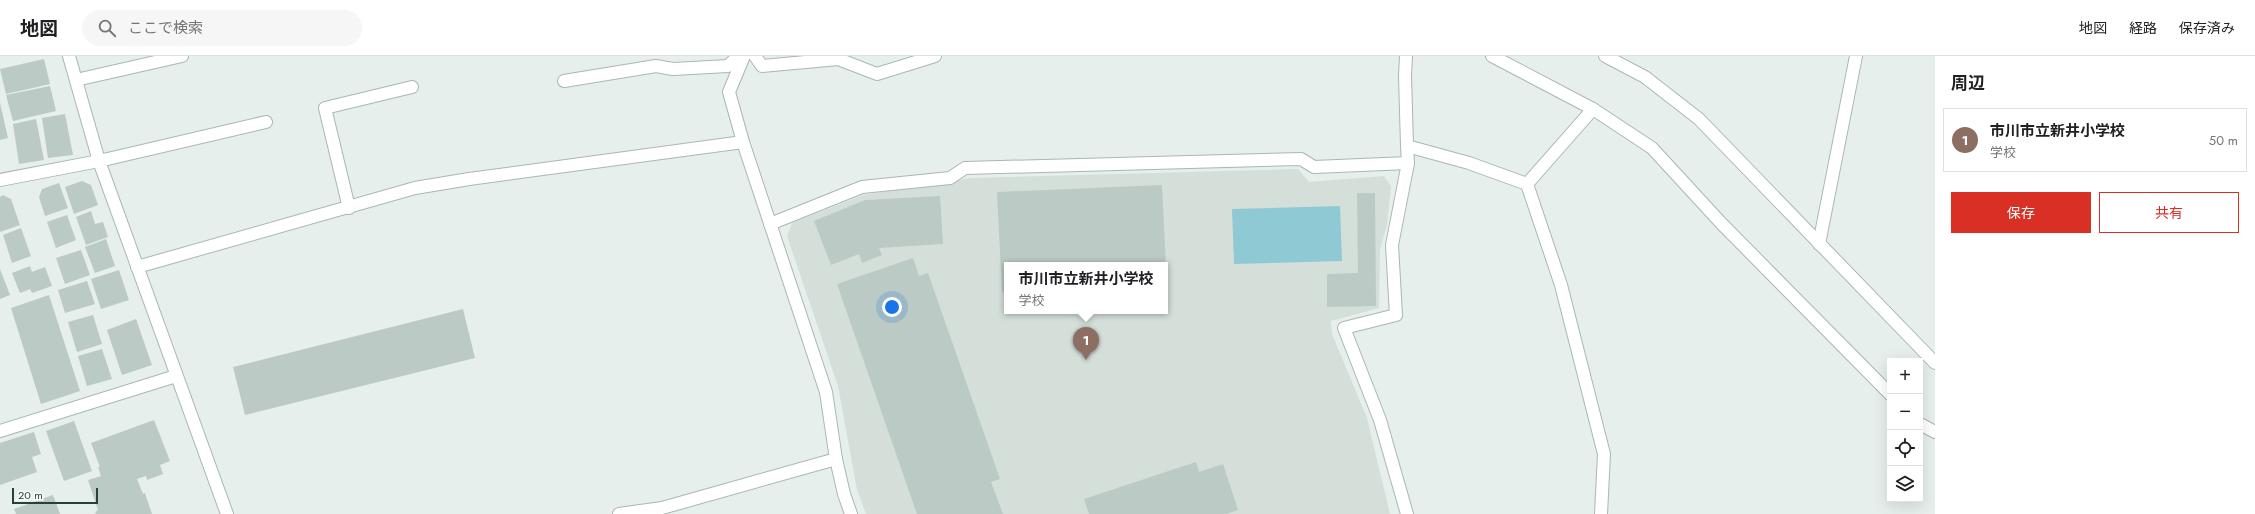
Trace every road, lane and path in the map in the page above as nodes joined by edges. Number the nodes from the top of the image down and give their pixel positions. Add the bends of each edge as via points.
1 (70, 56) edge
2 (182, 56) edge
3 (738, 56) edge
4 (744, 56) edge
5 (755, 56) edge
6 (935, 56) edge
7 (1406, 56) edge
8 (1492, 56) edge
9 (1606, 56) edge
10 (1856, 56) edge
11 (76, 80) junction
12 (564, 81) dead end
13 (412, 87) dead end
14 (1593, 108) junction
15 (266, 122) dead end
16 (743, 142) junction
17 (1407, 146) junction
18 (99, 161) junction
19 (1408, 164) junction
20 (0, 180) edge
21 (1527, 184) junction
22 (349, 208) junction
23 (770, 224) junction
24 (1819, 244) junction
25 (137, 267) junction
26 (1935, 363) edge
27 (176, 376) junction
28 (1887, 391) edge
29 (1923, 426) edge
30 (0, 431) edge
31 (1935, 432) edge
32 (836, 459) junction
33 (227, 514) edge
34 (619, 514) edge
35 (851, 514) edge
36 (1407, 514) edge
37 (1601, 514) edge

1 - 11 street
2 - 11 street
3 - 12 street via 728,66 673,69 656,66
4 - 16 street via 729,92
5 - 6 street via 762,66 838,59 877,74
7 - 17 street
8 - 14 street
9 - 24 street via 1645,77 1699,119
10 - 24 street
11 - 18 street
13 - 22 street via 325,108
14 - 21 street
14 - 28 street via 1652,148 1721,223
15 - 18 street
16 - 22 street via 468,179 415,188
16 - 23 street
17 - 19 street
17 - 21 street via 1469,163
18 - 20 street
18 - 25 street
19 - 23 street via 1314,167 1301,159 965,168 950,178 862,187
19 - 36 street via 1392,245 1396,315 1344,328 1380,420
21 - 37 street via 1561,284 1604,454
22 - 25 street
23 - 32 street via 826,392
24 - 26 street
25 - 27 street
27 - 30 street
27 - 33 street
29 - 31 street
32 - 34 street via 662,508
32 - 35 street

